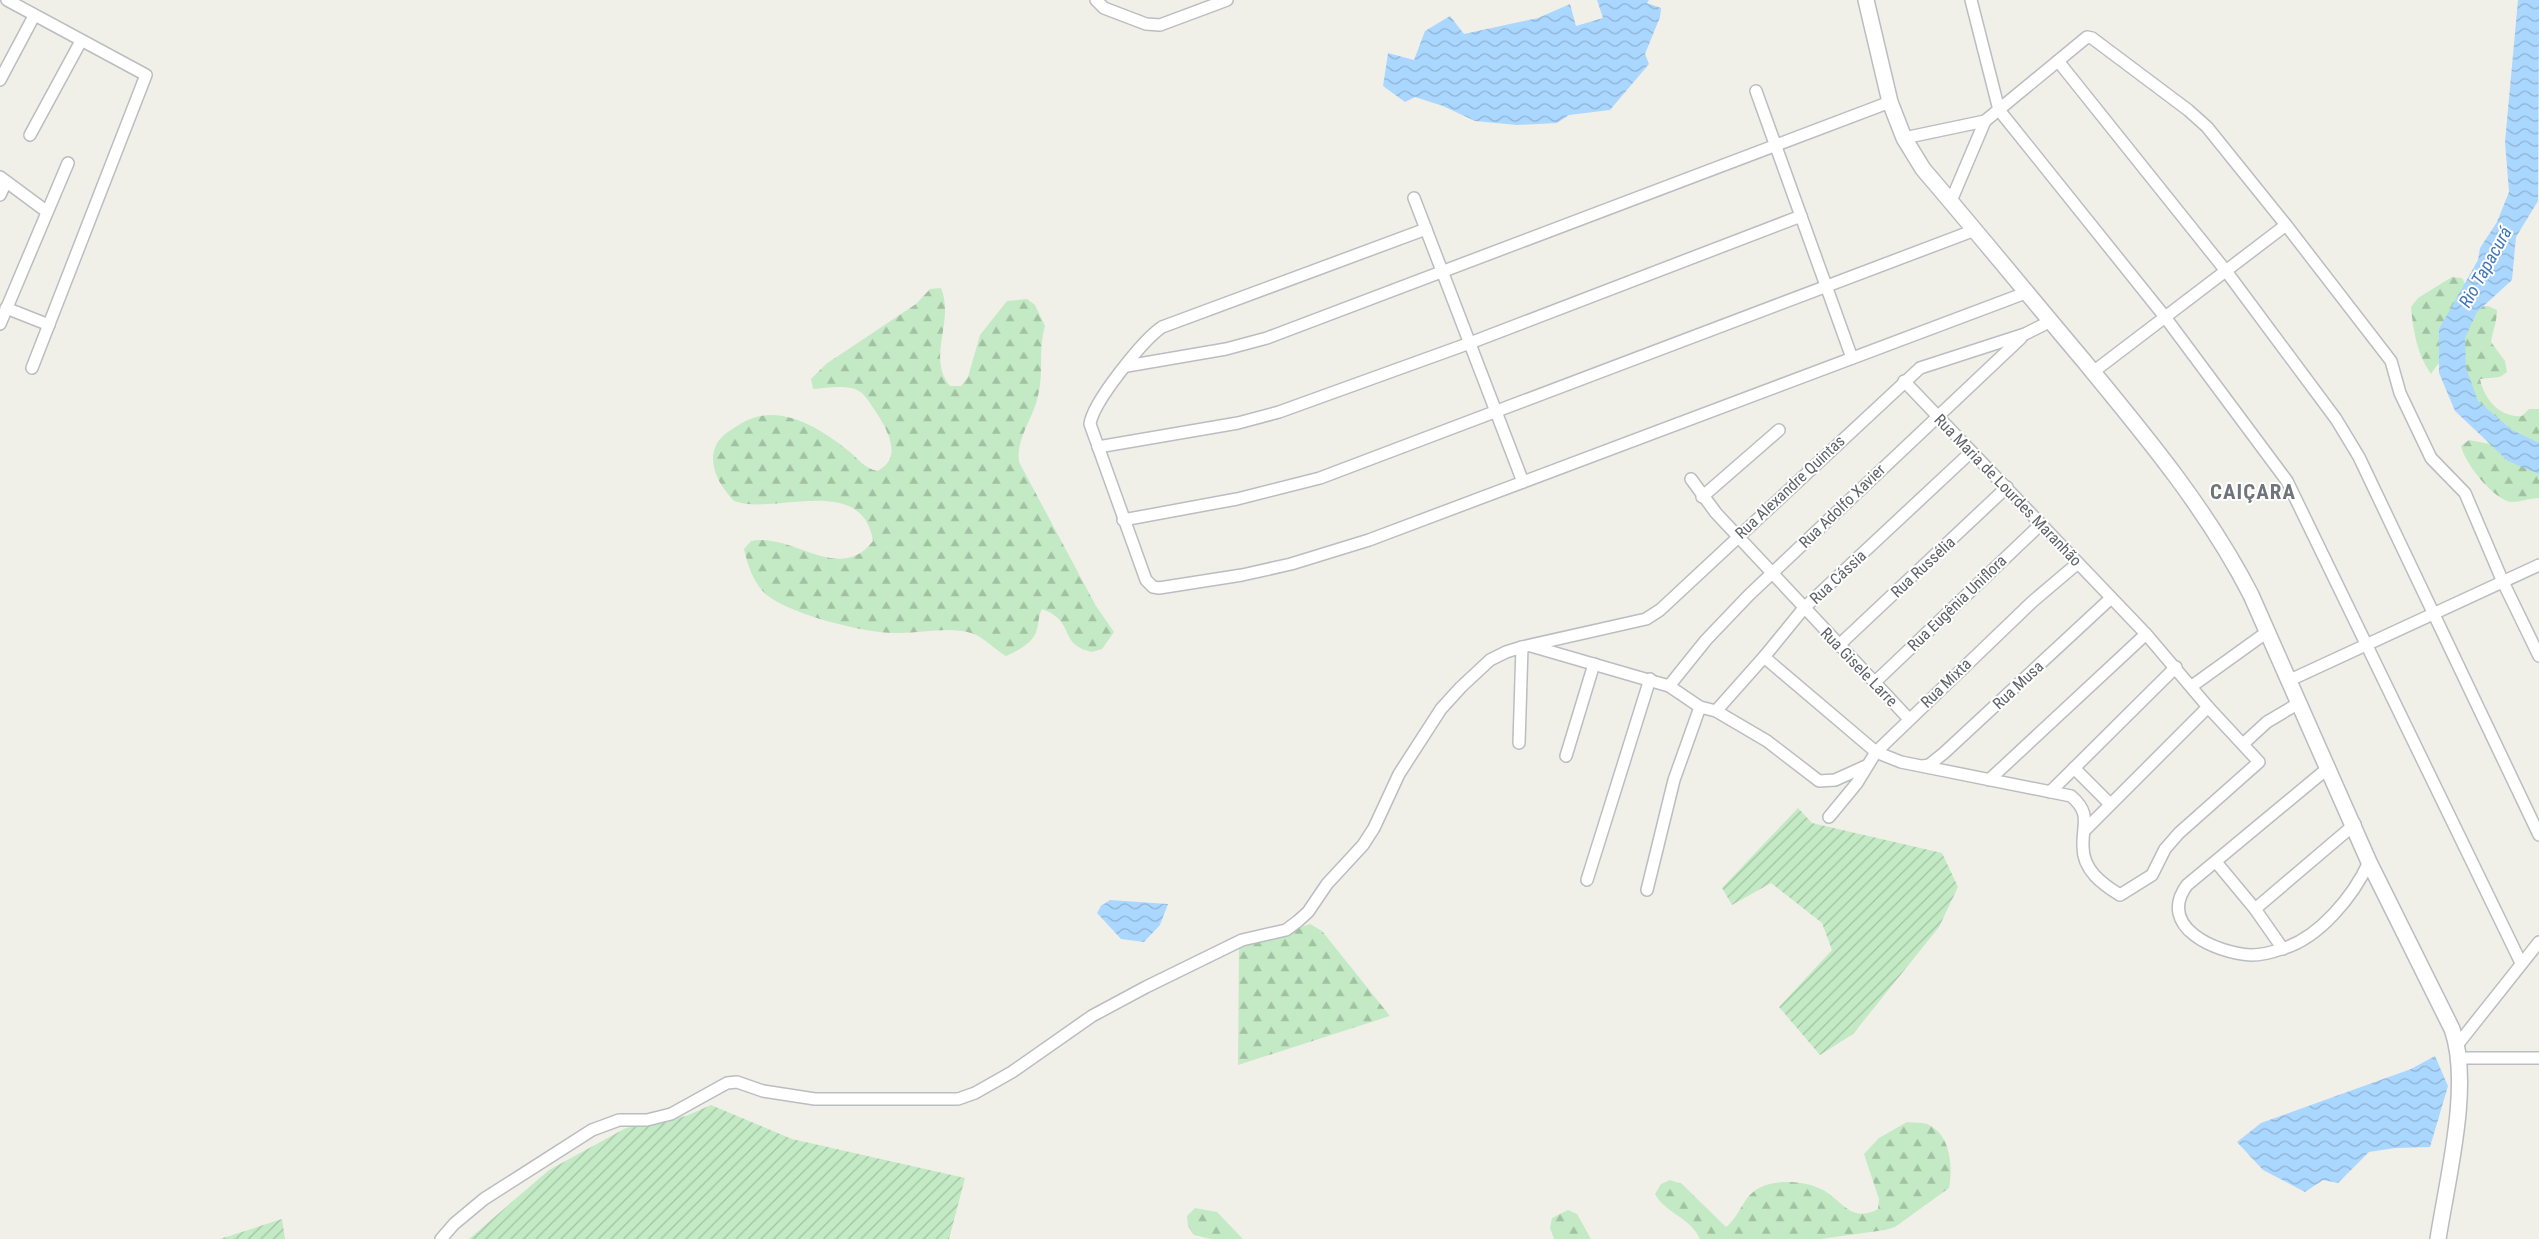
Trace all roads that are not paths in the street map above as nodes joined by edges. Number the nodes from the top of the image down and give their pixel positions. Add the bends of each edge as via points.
1 (7, 0) edge
2 (1227, 0) edge
3 (1866, 0) edge
4 (1972, 0) edge
5 (1100, 4) edge
6 (34, 16) junction
7 (80, 41) junction
8 (2058, 61) junction
9 (0, 80) edge
10 (1756, 91) dead end
11 (1890, 102) junction
12 (1999, 110) junction
13 (1985, 121) junction
14 (30, 135) dead end
15 (1904, 138) junction
16 (1776, 145) junction
17 (68, 163) dead end
18 (3, 179) edge
19 (0, 195) edge
20 (1414, 198) dead end
21 (1950, 201) junction
22 (46, 211) junction
23 (1801, 216) junction
24 (2286, 225) junction
25 (1426, 229) junction
26 (1974, 230) junction
27 (2226, 271) junction
28 (1443, 274) junction
29 (1827, 288) junction
30 (2028, 292) junction
31 (6, 308) junction
32 (2165, 317) junction
33 (2051, 321) junction
34 (0, 324) edge
35 (49, 326) junction
36 (2025, 334) junction
37 (1470, 343) junction
38 (1852, 358) junction
39 (1127, 366) junction
40 (32, 368) dead end
41 (2093, 372) junction
42 (1904, 381) junction
43 (1495, 410) junction
44 (1937, 416) junction
45 (1779, 430) dead end
46 (1098, 447) junction
47 (1971, 452) junction
48 (1691, 479) dead end
49 (1523, 482) junction
50 (2007, 488) junction
51 (1702, 497) junction
52 (1123, 520) junction
53 (2041, 524) junction
54 (1737, 535) junction
55 (2078, 563) junction
56 (2539, 565) edge
57 (1771, 573) junction
58 (2503, 582) junction
59 (2110, 599) junction
60 (1804, 608) junction
61 (2434, 615) junction
62 (2267, 632) junction
63 (2146, 634) junction
64 (2367, 644) junction
65 (1838, 646) junction
66 (1526, 647) junction
67 (2539, 656) edge
68 (1764, 657) junction
69 (1594, 664) junction
70 (2176, 667) junction
71 (1650, 680) junction
72 (2288, 681) junction
73 (1874, 683) junction
74 (1669, 686) junction
75 (2192, 686) junction
76 (2299, 703) junction
77 (1700, 706) junction
78 (2208, 707) junction
79 (1716, 711) junction
80 (1909, 719) junction
81 (1518, 742) dead end
82 (2242, 744) junction
83 (1876, 752) junction
84 (1566, 756) dead end
85 (1866, 766) junction
86 (1923, 766) junction
87 (2074, 768) junction
88 (2328, 768) junction
89 (1989, 780) junction
90 (2050, 792) junction
91 (2110, 804) junction
92 (1829, 817) dead end
93 (2354, 824) junction
94 (2086, 829) junction
95 (2539, 835) edge
96 (2216, 862) junction
97 (2369, 862) junction
98 (1587, 880) dead end
99 (1647, 890) dead end
100 (2254, 908) junction
101 (2539, 942) edge
102 (2283, 949) junction
103 (2521, 963) junction
104 (2458, 1051) junction
105 (2539, 1058) edge
106 (441, 1239) edge
107 (2438, 1239) edge

1 - 6 street
2 - 5 street via 1160,25 1146,24
3 - 11 main road
4 - 12 street
6 - 7 street
6 - 9 street
7 - 14 street
7 - 35 street via 146,75
8 - 12 street
8 - 24 street via 2082,39 2092,38 2207,127
8 - 27 street
10 - 16 street
11 - 15 main road
11 - 16 street
12 - 13 street
12 - 32 street
13 - 15 street
13 - 21 street
15 - 21 main road via 1923,169
16 - 23 street
16 - 28 street
17 - 22 street
18 - 19 street
18 - 22 street
20 - 25 street
21 - 26 main road
22 - 31 street
23 - 29 street
23 - 37 street
24 - 27 street
24 - 58 street via 2391,361 2400,393 2430,458 2465,492
25 - 28 street
25 - 39 street via 1162,327 1146,340
26 - 29 street
26 - 30 main road
27 - 32 street
27 - 61 street via 2336,419 2359,457
28 - 37 street
28 - 39 street via 1267,338 1226,349
29 - 38 street
29 - 43 street
30 - 33 main road
30 - 38 street
31 - 34 street
31 - 35 street
32 - 41 street
32 - 64 street via 2287,481
33 - 36 street, Rua Alexandre Quintas
33 - 41 main road
35 - 40 street
36 - 42 street, Rua Alexandre Quintas via 1930,363
36 - 44 street, Rua Adolfo Xavier
37 - 43 street
37 - 46 street via 1279,412 1246,421
38 - 49 street
39 - 46 street via 1091,415 1090,424
41 - 62 main road via 2143,432 2216,531
42 - 44 street, Rua Maria de Lourdes Maranhão
42 - 54 street, Rua Alexandre Quintas
43 - 49 street
43 - 52 street via 1320,478 1237,499
44 - 47 street, Rua Maria de Lourdes Maranhão
44 - 57 street, Rua Adolfo Xavier
45 - 51 street
46 - 52 street
47 - 50 street, Rua Maria de Lourdes Maranhão
47 - 60 street, Rua Cássia
48 - 51 street, Rua Gisele Larre
49 - 52 street via 1369,540 1291,564 1159,588 1146,580
50 - 53 street, Rua Maria de Lourdes Maranhão
50 - 65 street, Rua Russélia
51 - 54 street, Rua Gisele Larre
53 - 55 street, Rua Maria de Lourdes Maranhão
53 - 73 street, Rua Eugênia Uniflora
54 - 57 street, Rua Gisele Larre
54 - 66 street, Rua Alexandre Quintas via 1660,610 1646,619
55 - 59 street, Rua Maria de Lourdes Maranhão
55 - 80 street, Rua Mixta via 2032,602
56 - 58 street
57 - 60 street, Rua Gisele Larre
57 - 74 street, Rua Adolfo Xavier via 1706,640
58 - 61 street
58 - 67 street
59 - 63 street, Rua Maria de Lourdes Maranhão
59 - 86 street, Rua Musa via 1944,753
60 - 65 street, Rua Gisele Larre
60 - 68 street, Rua Cássia
61 - 64 street
61 - 95 street
62 - 72 main road
62 - 75 street
63 - 70 street, Rua Maria de Lourdes Maranhão
63 - 89 street
64 - 72 street
64 - 103 street
65 - 73 street, Rua Gisele Larre
66 - 69 street
66 - 81 street
66 - 106 street, Rua Alexandre Quintas via 1490,660 1448,702 1399,774 1363,845 1327,884 1308,912 1286,930 1242,940 1146,986 1092,1016 994,1084 958,1099 815,1099 763,1091 737,1082 727,1083 671,1114 604,1124 484,1200
68 - 79 street, Rua Cássia
68 - 83 street
69 - 71 street
69 - 84 street
70 - 75 street, Rua Maria de Lourdes Maranhão
70 - 87 street
71 - 74 street
71 - 98 street
72 - 76 main road
73 - 80 street, Rua Gisele Larre
74 - 77 street
75 - 78 street, Rua Maria de Lourdes Maranhão
76 - 82 street via 2267,722
76 - 88 main road
77 - 79 street
77 - 99 street via 1674,780
78 - 82 street, Rua Maria de Lourdes Maranhão
78 - 91 street
79 - 85 street via 1767,741 1819,781 1836,780
80 - 83 street, Rua Mixta
82 - 94 street, Rua Maria de Lourdes Maranhão via 2259,762 2179,834 2165,849 2152,875 2120,895 2101,883 2090,869 2083,846
83 - 85 street, Rua Mixta
83 - 86 street
85 - 92 street, Rua Mixta via 1857,783
86 - 89 street
87 - 90 street
87 - 91 street
88 - 93 main road
88 - 96 street
89 - 90 street
90 - 94 street via 2071,796 2080,804
91 - 94 street
93 - 97 main road
93 - 100 street
96 - 100 street
96 - 102 street via 2180,894 2178,911 2182,924 2198,938 2219,948 2252,955
97 - 102 street via 2357,886 2342,905 2311,933
97 - 104 main road
100 - 102 street
101 - 103 street
103 - 104 street
104 - 105 street
104 - 107 main road via 2460,1082 2456,1121

